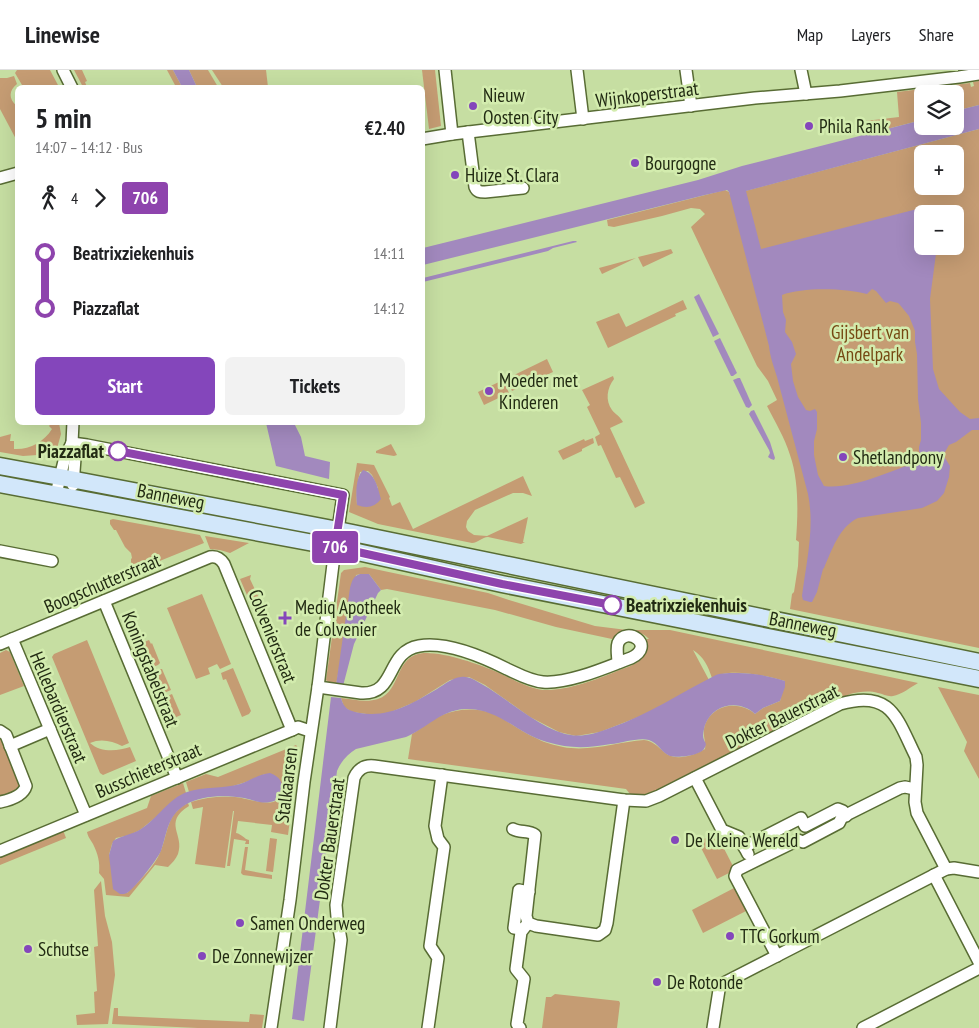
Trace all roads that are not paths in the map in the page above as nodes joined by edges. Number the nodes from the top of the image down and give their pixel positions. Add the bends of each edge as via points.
1 (63, 70) edge
2 (445, 70) edge
3 (577, 70) edge
4 (686, 70) edge
5 (801, 70) edge
6 (959, 74) edge
7 (979, 74) edge
8 (70, 85) edge
9 (806, 94) junction
10 (691, 106) junction
11 (583, 119) junction
12 (468, 132) junction
13 (452, 134) junction
14 (425, 138) edge
15 (15, 174) edge
16 (0, 177) edge
17 (523, 188) dead end
18 (73, 425) edge
19 (72, 443) junction
20 (0, 466) edge
21 (67, 478) junction
22 (0, 484) edge
23 (64, 496) junction
24 (338, 530) junction
25 (335, 547) junction
26 (0, 551) edge
27 (219, 558) joint
28 (52, 561) dead end
29 (533, 570) junction
30 (443, 571) junction
31 (104, 601) junction
32 (12, 639) junction
33 (0, 644) edge
34 (979, 662) edge
35 (618, 663) dead end
36 (979, 679) edge
37 (318, 687) junction
38 (50, 729) junction
39 (292, 730) junction
40 (0, 731) edge
41 (310, 731) junction
42 (10, 746) junction
43 (442, 775) junction
44 (177, 778) junction
45 (695, 778) junction
46 (916, 789) junction
47 (624, 800) junction
48 (0, 802) edge
49 (86, 815) junction
50 (846, 816) junction
51 (513, 829) dead end
52 (744, 847) junction
53 (0, 851) edge
54 (752, 862) junction
55 (946, 869) junction
56 (979, 872) edge
57 (934, 875) junction
58 (525, 926) junction
59 (778, 956) junction
60 (979, 962) edge
61 (979, 968) edge
62 (271, 1028) edge
63 (330, 1028) edge
64 (428, 1028) edge
65 (520, 1028) edge
66 (714, 1028) edge
67 (863, 1028) edge

1 - 8 street
2 - 13 street
3 - 11 street
4 - 10 street
5 - 9 street
6 - 7 street, Wijnkoperstraat
6 - 9 street, Wijnkoperstraat
9 - 10 street, Wijnkoperstraat
10 - 11 street, Wijnkoperstraat
11 - 12 street, Wijnkoperstraat
12 - 13 street, Wijnkoperstraat
12 - 17 street via 477,190
13 - 14 street, Wijnkoperstraat
15 - 16 street
18 - 19 street
19 - 21 street via 65,457
19 - 24 street, Banneweg via 343,495
20 - 21 main road, Banneweg
21 - 23 street
21 - 24 main road, Banneweg
22 - 23 main road, Banneweg
23 - 25 main road, Banneweg
24 - 25 street, Banneweg
24 - 29 main road, Banneweg
25 - 30 main road, Banneweg
25 - 37 street, Stalkaarsen
26 - 28 street
27 - 31 street, Boogschutterstraat via 210,557
27 - 39 street, Colvenierstraat
29 - 30 main road, Banneweg via 525,576 515,577 474,569
29 - 34 main road, Banneweg
30 - 36 main road, Banneweg
31 - 32 street, Boogschutterstraat
31 - 44 street, Koningstabelstraat
32 - 33 street, Boogschutterstraat
32 - 38 street, Hellebardierstraat
35 - 37 street via 580,676 541,682 480,657 425,645 411,648 400,656 379,690 367,694
37 - 41 street, Stalkaarsen
38 - 42 street
38 - 49 street, Hellebardierstraat
39 - 41 street, Busschieterstraat
39 - 44 street, Busschieterstraat
40 - 42 street via 6,735
41 - 62 street, Stalkaarsen
42 - 48 street via 26,788
43 - 47 street, Dokter Bauerstraat
43 - 63 street, Dokter Bauerstraat via 370,766 359,769 354,778 336,905 342,940
43 - 64 street via 435,826 444,847 430,946 438,958
44 - 49 street, Busschieterstraat
45 - 46 street, Dokter Bauerstraat via 840,704 866,700 883,705 894,714 917,761
45 - 47 street, Dokter Bauerstraat via 659,796
45 - 52 street via 722,830 739,837
46 - 50 street via 900,788
46 - 55 street, Dokter Bauerstraat via 917,813
47 - 58 street via 605,930 594,935
49 - 53 street, Busschieterstraat
50 - 52 street via 838,809 805,826 801,818
50 - 54 street via 804,842 798,840
51 - 58 street via 535,835
52 - 54 street
54 - 59 street via 737,870 735,876
55 - 56 street
55 - 57 street
57 - 59 street
57 - 60 street
58 - 65 street via 521,932 516,969 524,979
59 - 66 street via 721,986
61 - 67 street

